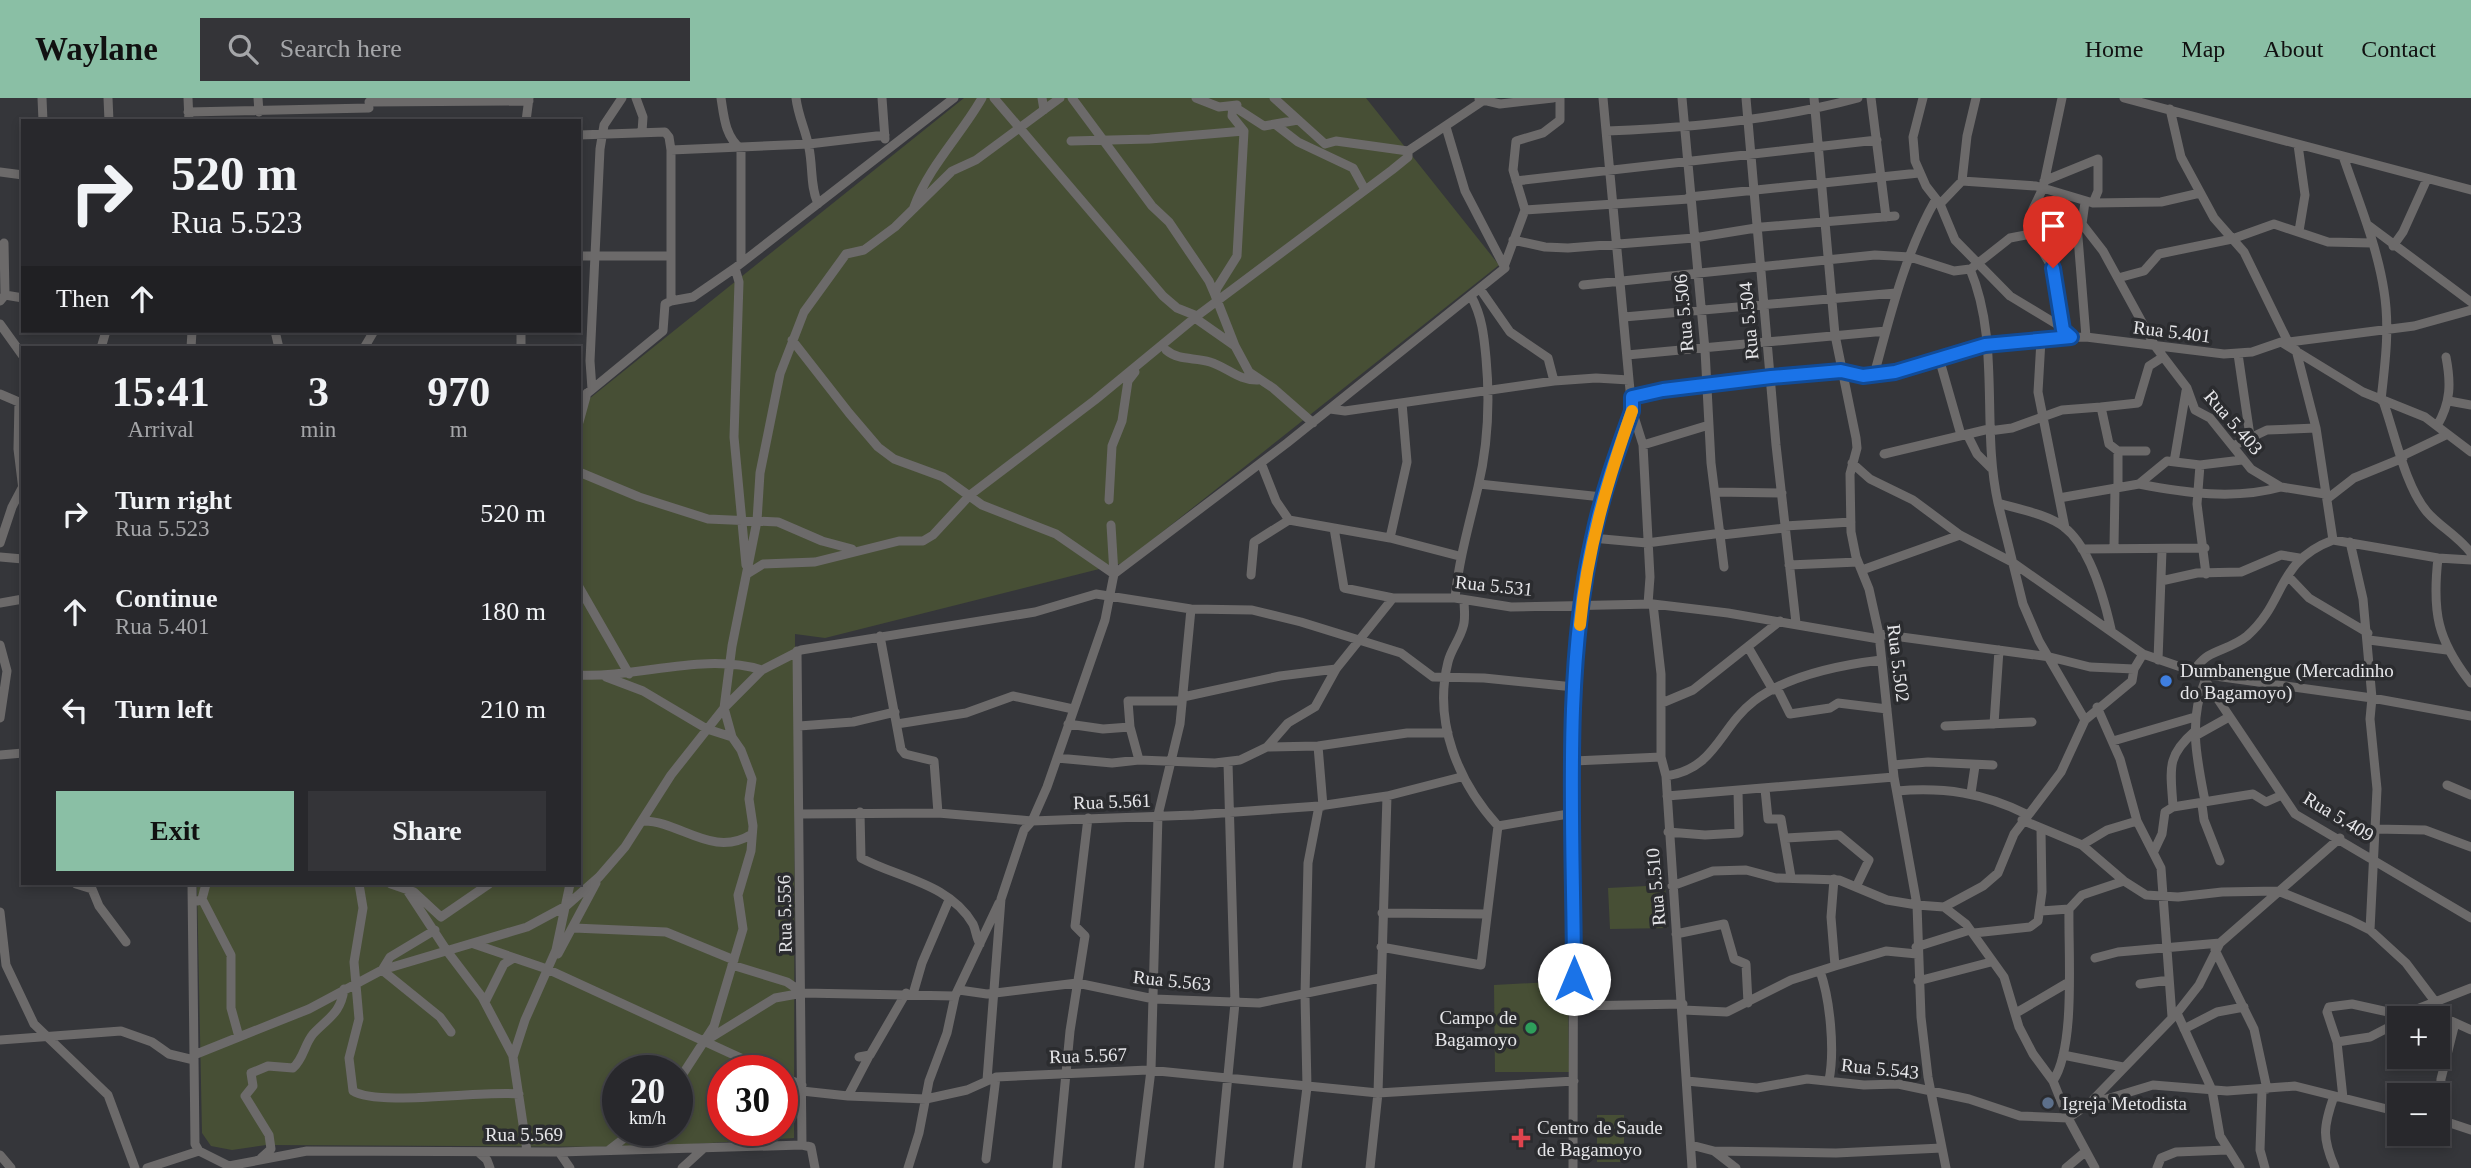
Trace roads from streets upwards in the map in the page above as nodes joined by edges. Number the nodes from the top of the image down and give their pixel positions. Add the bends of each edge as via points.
1 (42, 98) edge
2 (108, 98) edge
3 (188, 98) edge
4 (258, 98) edge
5 (318, 98) edge
6 (622, 98) edge
7 (636, 98) edge
8 (721, 98) edge
9 (796, 98) edge
10 (882, 98) edge
11 (954, 98) edge
12 (982, 98) edge
13 (994, 98) edge
14 (1042, 98) edge
15 (1060, 98) edge
16 (1072, 98) edge
17 (1196, 98) edge
18 (1274, 98) edge
19 (1553, 98) edge
20 (1560, 98) edge
21 (1603, 98) edge
22 (1682, 98) edge
23 (1746, 98) edge
24 (1814, 98) edge
25 (1858, 98) edge
26 (1871, 98) edge
27 (1923, 98) edge
28 (1976, 98) edge
29 (2063, 98) edge
30 (2124, 98) edge
31 (1482, 99) edge
32 (529, 100) edge
33 (369, 103) edge
34 (1235, 106) junction
35 (2170, 109) junction
36 (318, 110) junction
37 (1044, 110) junction
38 (1815, 110) junction
39 (259, 112) junction
40 (188, 116) edge
41 (270, 116) edge
42 (43, 119) edge
43 (109, 119) edge
44 (526, 119) edge
45 (1748, 119) junction
46 (1298, 120) junction
47 (1276, 125) junction
48 (1020, 126) junction
49 (1685, 126) junction
50 (1446, 127) junction
51 (1244, 131) junction
52 (1606, 131) junction
53 (642, 132) junction
54 (604, 134) junction
55 (581, 135) edge
56 (885, 135) junction
57 (1877, 140) junction
58 (1071, 141) dead end
59 (1104, 141) junction
60 (809, 144) junction
61 (2298, 145) junction
62 (1817, 147) junction
63 (741, 149) junction
64 (671, 150) junction
65 (885, 151) junction
66 (1408, 151) junction
67 (1751, 154) junction
68 (2343, 156) junction
69 (1687, 160) junction
70 (1610, 169) junction
71 (0, 173) edge
72 (1919, 173) junction
73 (21, 175) edge
74 (1882, 178) junction
75 (2427, 179) junction
76 (1516, 181) junction
77 (1962, 181) junction
78 (1821, 183) junction
79 (2043, 185) junction
80 (1364, 188) junction
81 (2471, 190) edge
82 (1755, 192) junction
83 (2200, 193) junction
84 (1689, 198) junction
85 (1938, 202) junction
86 (2089, 202) junction
87 (818, 204) junction
88 (1613, 206) junction
89 (913, 209) junction
90 (1525, 210) junction
91 (1824, 220) junction
92 (2080, 225) junction
93 (2368, 225) junction
94 (1758, 229) junction
95 (2299, 231) junction
96 (2032, 235) junction
97 (1694, 238) junction
98 (2232, 239) junction
99 (1513, 240) junction
100 (4, 243) dead end
101 (2372, 243) junction
102 (1617, 244) junction
103 (2393, 246) junction
104 (596, 255) junction
105 (581, 256) edge
106 (671, 256) junction
107 (1910, 257) junction
108 (1827, 259) junction
109 (1505, 264) junction
110 (738, 266) junction
111 (1761, 267) junction
112 (1973, 267) junction
113 (1697, 274) junction
114 (2118, 278) junction
115 (1620, 282) junction
116 (1583, 285) dead end
117 (1480, 289) junction
118 (1896, 293) junction
119 (1471, 296) junction
120 (2, 298) edge
121 (21, 298) edge
122 (1216, 298) junction
123 (1831, 298) junction
124 (671, 301) junction
125 (2471, 302) edge
126 (1765, 304) junction
127 (2471, 310) edge
128 (1701, 311) junction
129 (1196, 317) junction
130 (1624, 317) junction
131 (0, 324) edge
132 (2063, 330) junction
133 (2386, 330) junction
134 (1886, 331) junction
135 (1835, 335) junction
136 (2071, 337) junction
137 (2086, 337) junction
138 (792, 340) junction
139 (2041, 340) junction
140 (1769, 343) junction
141 (1985, 345) junction
142 (1235, 346) junction
143 (2155, 346) junction
144 (2291, 346) junction
145 (1166, 350) dead end
146 (1705, 350) junction
147 (21, 353) edge
148 (2238, 354) junction
149 (1150, 355) junction
150 (1627, 355) junction
151 (2163, 357) junction
152 (2446, 357) dead end
153 (1939, 358) junction
154 (1841, 371) junction
155 (1874, 375) junction
156 (1771, 377) junction
157 (1258, 380) junction
158 (1629, 380) junction
159 (1554, 381) junction
160 (1707, 384) junction
161 (2186, 388) junction
162 (1490, 391) junction
163 (0, 394) edge
164 (586, 394) edge
165 (1632, 397) junction
166 (2382, 400) junction
167 (2449, 401) junction
168 (21, 402) edge
169 (1402, 403) junction
170 (2471, 405) edge
171 (2101, 407) junction
172 (1330, 409) junction
173 (1632, 411) junction
174 (581, 414) edge
175 (2042, 416) junction
176 (1312, 423) junction
177 (1709, 425) junction
178 (2437, 426) junction
179 (2316, 428) junction
180 (1989, 430) junction
181 (1964, 435) junction
182 (2446, 435) junction
183 (2250, 436) junction
184 (1643, 445) junction
185 (2232, 446) junction
186 (20, 447) edge
187 (2118, 451) junction
188 (2146, 451) dead end
189 (2471, 452) edge
190 (1884, 454) dead end
191 (2402, 457) junction
192 (2242, 460) junction
193 (2174, 462) junction
194 (1261, 463) junction
195 (1852, 463) junction
196 (2200, 465) junction
197 (1991, 468) junction
198 (581, 473) edge
199 (1479, 484) junction
200 (2139, 484) junction
201 (2281, 487) junction
202 (2116, 488) junction
203 (21, 492) edge
204 (1715, 492) junction
205 (2198, 492) junction
206 (1782, 493) junction
207 (2326, 496) junction
208 (1602, 497) junction
209 (968, 498) junction
210 (2059, 498) junction
211 (1109, 500) dead end
212 (1998, 503) junction
213 (741, 519) junction
214 (1289, 520) junction
215 (757, 521) junction
216 (1850, 522) junction
217 (1111, 525) dead end
218 (1785, 527) junction
219 (1334, 528) junction
220 (2065, 528) junction
221 (1722, 534) junction
222 (1959, 535) junction
223 (1390, 538) junction
224 (1592, 538) junction
225 (2333, 540) junction
226 (2350, 542) junction
227 (0, 543) edge
228 (1647, 543) junction
229 (2114, 547) junction
230 (2205, 548) junction
231 (2082, 550) junction
232 (2162, 550) junction
233 (857, 551) junction
234 (2471, 553) edge
235 (1459, 556) junction
236 (0, 557) edge
237 (2299, 558) junction
238 (2438, 558) junction
239 (21, 559) edge
240 (2471, 560) edge
241 (2012, 562) junction
242 (1789, 565) junction
243 (1860, 566) junction
244 (1724, 567) dead end
245 (747, 574) junction
246 (1114, 574) junction
247 (2206, 574) junction
248 (1251, 575) dead end
249 (2288, 576) junction
250 (2161, 581) junction
251 (581, 590) edge
252 (1109, 595) junction
253 (1393, 598) junction
254 (21, 599) edge
255 (1459, 599) junction
256 (0, 603) edge
257 (1582, 604) junction
258 (1651, 604) junction
259 (1191, 609) junction
260 (1780, 621) junction
261 (1796, 623) junction
262 (2111, 629) junction
263 (880, 636) junction
264 (1879, 636) junction
265 (2369, 637) junction
266 (1362, 639) junction
267 (0, 645) edge
268 (1748, 647) junction
269 (1999, 650) junction
270 (2447, 650) junction
271 (797, 651) junction
272 (2143, 654) junction
273 (2050, 657) junction
274 (1881, 660) junction
275 (2158, 660) junction
276 (730, 665) junction
277 (2134, 668) junction
278 (1336, 669) junction
279 (762, 670) junction
280 (629, 674) junction
281 (581, 675) edge
282 (604, 676) junction
283 (2199, 676) junction
284 (1444, 677) junction
285 (2471, 683) edge
286 (1574, 687) junction
287 (1775, 689) junction
288 (2372, 698) junction
289 (1183, 699) junction
290 (1662, 703) junction
291 (2097, 707) junction
292 (724, 708) junction
293 (1073, 709) junction
294 (1887, 709) junction
295 (895, 712) junction
296 (2195, 717) junction
297 (2229, 717) junction
298 (2469, 717) edge
299 (0, 718) edge
300 (2085, 720) junction
301 (2032, 722) dead end
302 (897, 724) junction
303 (1068, 724) junction
304 (1994, 724) junction
305 (799, 726) junction
306 (1945, 726) dead end
307 (1130, 727) junction
308 (708, 729) junction
309 (1448, 733) junction
310 (2194, 734) junction
311 (732, 737) junction
312 (2113, 741) junction
313 (1318, 746) junction
314 (1267, 747) junction
315 (21, 753) edge
316 (0, 755) edge
317 (1661, 757) junction
318 (1057, 758) junction
319 (1139, 760) junction
320 (1574, 761) junction
321 (1170, 762) junction
322 (1228, 763) junction
323 (1893, 765) junction
324 (1993, 765) dead end
325 (1975, 766) junction
326 (1666, 776) junction
327 (1894, 776) junction
328 (1461, 777) junction
329 (2447, 785) dead end
330 (1765, 789) junction
331 (1738, 791) junction
332 (1897, 791) junction
333 (1971, 793) junction
334 (2282, 795) junction
335 (2471, 795) edge
336 (1387, 796) junction
337 (1667, 796) junction
338 (2205, 801) junction
339 (1321, 806) junction
340 (2173, 807) junction
341 (860, 812) junction
342 (1229, 812) junction
343 (938, 813) junction
344 (1574, 813) junction
345 (800, 814) junction
346 (1157, 817) junction
347 (2024, 817) junction
348 (1088, 818) junction
349 (644, 821) junction
350 (1032, 821) junction
351 (2137, 821) junction
352 (1498, 826) junction
353 (2375, 829) junction
354 (2041, 830) junction
355 (1668, 832) junction
356 (752, 834) junction
357 (1786, 838) junction
358 (2340, 838) junction
359 (2082, 845) junction
360 (2471, 847) edge
361 (2154, 851) junction
362 (2374, 857) junction
363 (2220, 861) dead end
364 (599, 877) junction
365 (1791, 877) junction
366 (1834, 879) junction
367 (2124, 881) junction
368 (79, 885) edge
369 (192, 885) edge
370 (205, 885) edge
371 (359, 885) edge
372 (488, 885) edge
373 (570, 885) edge
374 (1857, 885) junction
375 (405, 886) edge
376 (1672, 886) junction
377 (2278, 891) junction
378 (2166, 897) junction
379 (1001, 899) junction
380 (949, 900) junction
381 (197, 901) junction
382 (1917, 905) junction
383 (566, 906) junction
384 (1944, 907) junction
385 (2069, 909) junction
386 (2041, 911) junction
387 (0, 912) edge
388 (1382, 913) junction
389 (1486, 914) junction
390 (2471, 918) edge
391 (574, 928) junction
392 (435, 930) junction
393 (2370, 930) junction
394 (1972, 932) junction
395 (1676, 934) junction
396 (126, 942) dead end
397 (474, 944) junction
398 (980, 944) junction
399 (1381, 947) junction
400 (2168, 947) junction
401 (2218, 947) junction
402 (1917, 950) junction
403 (447, 951) junction
404 (514, 958) junction
405 (2095, 958) dead end
406 (1991, 962) junction
407 (733, 963) junction
408 (1835, 966) junction
409 (382, 970) junction
410 (547, 970) junction
411 (1820, 971) junction
412 (1380, 978) junction
413 (2169, 980) junction
414 (1918, 981) junction
415 (2069, 982) junction
416 (356, 983) junction
417 (1077, 983) junction
418 (2140, 984) dead end
419 (2471, 988) edge
420 (344, 989) junction
421 (803, 993) junction
422 (910, 993) junction
423 (957, 993) junction
424 (993, 993) junction
425 (1305, 995) junction
426 (1154, 999) junction
427 (485, 1003) junction
428 (1235, 1003) junction
429 (1748, 1003) junction
430 (2436, 1003) junction
431 (1574, 1006) junction
432 (2430, 1006) edge
433 (1683, 1007) junction
434 (2244, 1007) junction
435 (2016, 1013) junction
436 (2387, 1014) edge
437 (2174, 1015) junction
438 (2455, 1023) junction
439 (2387, 1028) edge
440 (2184, 1029) junction
441 (2471, 1030) edge
442 (451, 1032) dead end
443 (44, 1036) junction
444 (239, 1037) junction
445 (0, 1040) edge
446 (707, 1040) junction
447 (2337, 1042) junction
448 (737, 1055) edge
449 (2063, 1055) junction
450 (513, 1056) junction
451 (194, 1057) junction
452 (693, 1060) edge
453 (2123, 1067) junction
454 (1151, 1070) junction
455 (1067, 1074) junction
456 (991, 1078) junction
457 (1229, 1080) junction
458 (1829, 1080) junction
459 (1574, 1081) junction
460 (2053, 1081) junction
461 (1687, 1082) junction
462 (2441, 1083) edge
463 (798, 1086) edge
464 (1307, 1087) junction
465 (802, 1088) junction
466 (2212, 1090) junction
467 (2264, 1090) junction
468 (1378, 1093) junction
469 (1931, 1093) junction
470 (519, 1094) junction
471 (848, 1096) junction
472 (2339, 1097) junction
473 (926, 1099) junction
474 (2089, 1104) junction
475 (2387, 1109) edge
476 (2068, 1118) junction
477 (2450, 1123) edge
478 (2471, 1130) edge
479 (802, 1145) junction
480 (1691, 1145) junction
481 (615, 1146) edge
482 (704, 1148) junction
483 (1942, 1148) junction
484 (610, 1150) junction
485 (2227, 1150) junction
486 (199, 1151) junction
487 (527, 1151) junction
488 (1714, 1151) junction
489 (478, 1152) junction
490 (559, 1152) junction
491 (2085, 1152) junction
492 (0, 1155) edge
493 (259, 1159) junction
494 (986, 1159) dead end
495 (249, 1166) edge
496 (11, 1168) edge
497 (135, 1168) edge
498 (147, 1168) edge
499 (490, 1168) edge
500 (570, 1168) edge
501 (682, 1168) edge
502 (815, 1168) edge
503 (908, 1168) edge
504 (1057, 1168) edge
505 (1139, 1168) edge
506 (1219, 1168) edge
507 (1297, 1168) edge
508 (1370, 1168) edge
509 (1573, 1168) edge
510 (1692, 1168) edge
511 (1736, 1168) edge
512 (1946, 1168) edge
513 (2066, 1168) edge
514 (2095, 1168) edge
515 (2157, 1168) edge
516 (2240, 1168) edge
517 (2265, 1168) edge
518 (2335, 1168) edge

1 - 42 street
2 - 43 street
3 - 40 street
4 - 39 street
5 - 36 street
6 - 54 street via 609,113
7 - 53 street via 643,117
8 - 63 street via 726,127
9 - 60 street
10 - 56 street
11 - 65 street
12 - 89 street via 922,186
13 - 48 street
14 - 37 street
15 - 37 street
16 - 59 street
17 - 34 street via 1219,107
18 - 46 street
19 - 31 street via 1500,104
20 - 76 street via 1560,120 1543,133 1516,141
21 - 52 street
22 - 49 street, Rua 5.506
23 - 45 street, Rua 5.504
24 - 38 street, Rua 5.502
25 - 38 street
26 - 57 street
27 - 72 street via 1913,137
28 - 77 street
29 - 79 street
30 - 35 street
31 - 50 street
32 - 33 street
32 - 44 street
33 - 36 street
34 - 47 street via 1264,126
34 - 51 street via 1232,116
35 - 61 street
35 - 83 street via 2178,148
36 - 41 street
37 - 48 street
38 - 45 street
38 - 62 street, Rua 5.502
39 - 40 street
39 - 41 street
45 - 49 street
45 - 67 street, Rua 5.504
46 - 47 street
46 - 66 street via 1325,144 1336,141
47 - 80 street via 1298,142 1353,168
48 - 89 street via 976,160 952,171
48 - 129 street via 1163,296
49 - 52 street
49 - 69 street, Rua 5.506
50 - 66 street
50 - 109 street via 1465,191
51 - 59 street
51 - 122 street via 1237,256 1217,288
52 - 70 street
53 - 54 street
53 - 64 street via 668,134
54 - 55 street
54 - 104 street
56 - 60 street
56 - 65 street
57 - 62 street
57 - 74 street
58 - 59 street
59 - 122 street via 1169,222
60 - 63 street
60 - 87 street
61 - 68 street
61 - 95 street via 2305,195
62 - 67 street
62 - 78 street, Rua 5.502
63 - 64 street
63 - 110 street
64 - 106 street
65 - 87 street
66 - 80 street via 1408,157
67 - 69 street
67 - 82 street, Rua 5.504
68 - 75 street
68 - 93 street
69 - 70 street
69 - 84 street, Rua 5.506
70 - 76 street
70 - 88 street
71 - 73 street
72 - 74 street
72 - 85 street
74 - 78 street
74 - 91 street via 1890,216
75 - 81 street
75 - 103 street
76 - 90 street
77 - 79 street
77 - 85 street
78 - 82 street
78 - 91 street, Rua 5.502
79 - 86 street
79 - 86 street via 2098,159 2098,191
79 - 96 street via 2033,209
80 - 122 street via 1299,242
82 - 84 street
82 - 94 street, Rua 5.504
83 - 86 street via 2161,202
83 - 98 street
84 - 88 street
84 - 97 street, Rua 5.506
85 - 107 street
85 - 112 street
86 - 92 street
87 - 110 street
88 - 90 street
88 - 102 street
89 - 138 street via 864,250 846,254 804,312
90 - 99 street
91 - 94 street
91 - 108 street, Rua 5.502
92 - 96 street
92 - 114 street, Rua 5.403 via 2103,251
92 - 137 street
93 - 101 street
93 - 103 street
94 - 97 street
94 - 111 street, Rua 5.504
95 - 98 street via 2274,223
95 - 101 street via 2341,244
96 - 112 street via 2010,238
96 - 132 street via 2055,274
97 - 102 street
97 - 113 street, Rua 5.506
98 - 114 street via 2160,254 2144,271
98 - 144 street via 2244,252
99 - 102 street via 1545,247
99 - 109 street
100 - 120 street
101 - 133 street via 2384,289
102 - 115 street
103 - 125 street
104 - 105 street
104 - 106 street
104 - 164 street
106 - 124 street
107 - 108 street via 1884,254
107 - 112 street via 1944,269
107 - 118 street
108 - 111 street
108 - 123 street, Rua 5.502
109 - 117 street via 1503,271
110 - 124 street via 693,297
110 - 213 street via 734,437
111 - 113 street
111 - 126 street, Rua 5.504
112 - 132 street
112 - 141 street via 1985,321
113 - 115 street
113 - 128 street, Rua 5.506
114 - 143 street, Rua 5.403
115 - 116 street
115 - 130 street
117 - 119 street
117 - 159 street via 1510,332 1548,358
118 - 123 street
118 - 134 street
119 - 162 street via 1479,310
119 - 172 street
120 - 121 street
122 - 129 street
122 - 142 street
123 - 126 street
123 - 135 street, Rua 5.502
124 - 164 street via 665,304 663,331
126 - 128 street
126 - 140 street, Rua 5.504
127 - 133 street, Rua 5.401
128 - 130 street
128 - 146 street, Rua 5.506
129 - 142 street
129 - 149 street
130 - 150 street
131 - 147 street
132 - 136 street
133 - 144 street, Rua 5.401
133 - 166 street
134 - 135 street
134 - 155 street
135 - 140 street
135 - 154 street, Rua 5.502
136 - 137 street, Rua 5.401
136 - 139 street, Rua 5.401
137 - 143 street, Rua 5.401
138 - 209 street via 878,447 894,459 943,477
138 - 215 street via 780,374 760,472
139 - 141 street, Rua 5.401
139 - 175 street via 2037,380
140 - 146 street
140 - 156 street, Rua 5.504
141 - 153 street, Rua 5.401
141 - 180 street
142 - 157 street
143 - 148 street, Rua 5.401
143 - 151 street, Rua 5.403
144 - 148 street, Rua 5.401 via 2278,343
144 - 166 street
144 - 179 street
145 - 157 street
146 - 150 street
146 - 160 street, Rua 5.506
148 - 183 street
149 - 209 street
149 - 211 street via 1128,381 1122,421 1112,446
150 - 158 street
151 - 161 street, Rua 5.403
151 - 171 street via 2149,366 2138,402
152 - 167 street
153 - 155 street, Rua 5.401
153 - 181 street
154 - 155 street, Rua 5.401
154 - 156 street, Rua 5.401
154 - 195 street, Rua 5.502 via 1856,438
156 - 160 street, Rua 5.401
156 - 206 street, Rua 5.504
157 - 176 street
158 - 159 street
158 - 165 street
159 - 162 street
160 - 165 street, Rua 5.401
160 - 177 street, Rua 5.506
161 - 185 street, Rua 5.403 via 2193,408 2210,418
161 - 193 street
162 - 169 street
162 - 199 street
163 - 168 street
164 - 174 street
165 - 173 street
166 - 178 street
166 - 191 street
167 - 170 street
167 - 178 street
168 - 186 street
169 - 172 street
169 - 223 street via 1406,462
171 - 175 street
171 - 187 street via 2108,441
172 - 176 street
173 - 184 street, Rua 5.510
173 - 208 street
175 - 180 street via 2012,428
175 - 210 street
176 - 194 street
177 - 184 street
177 - 204 street, Rua 5.506
178 - 182 street
179 - 183 street via 2275,429
179 - 207 street
180 - 181 street
180 - 197 street
181 - 190 street
181 - 197 street
182 - 189 street
182 - 191 street
183 - 185 street
184 - 228 street, Rua 5.510
185 - 192 street, Rua 5.403
187 - 188 street
187 - 202 street
191 - 207 street
191 - 234 street via 2427,512
192 - 196 street
192 - 201 street, Rua 5.403
193 - 196 street
193 - 200 street via 2167,461
194 - 214 street
194 - 246 street
195 - 216 street, Rua 5.502
195 - 222 street
196 - 205 street
197 - 212 street
198 - 213 street via 708,519
199 - 208 street
199 - 235 street
200 - 202 street
200 - 205 street
201 - 205 street via 2231,495
201 - 207 street, Rua 5.403
202 - 210 street
202 - 229 street
203 - 227 street
204 - 206 street
204 - 221 street, Rua 5.506
205 - 230 street via 2198,523
206 - 218 street, Rua 5.504
207 - 225 street
208 - 224 street
209 - 233 street via 923,541 899,541
209 - 246 street via 1056,534
210 - 220 street
212 - 220 street
212 - 241 street
213 - 215 street
213 - 245 street
214 - 219 street
214 - 248 street via 1254,542
215 - 233 street via 778,522
215 - 245 street
216 - 218 street
216 - 243 street, Rua 5.502
217 - 246 street
218 - 221 street
218 - 242 street, Rua 5.504
219 - 223 street
219 - 253 street, Rua 5.531 via 1344,588
220 - 231 street
221 - 228 street
221 - 244 street, Rua 5.506
222 - 241 street
222 - 243 street
223 - 235 street
224 - 228 street
224 - 257 street
225 - 226 street
225 - 237 street
226 - 238 street
226 - 265 street
228 - 258 street, Rua 5.510
229 - 231 street
229 - 232 street
230 - 232 street
230 - 247 street
231 - 262 street
232 - 250 street
233 - 245 street via 815,562 763,564
235 - 255 street
236 - 239 street
237 - 247 street via 2281,555 2246,571
237 - 249 street
238 - 240 street
238 - 270 street via 2434,602
241 - 262 street
241 - 273 street via 2023,604
242 - 243 street
242 - 261 street, Rua 5.504
243 - 264 street, Rua 5.502
245 - 276 street
246 - 252 street
247 - 250 street
249 - 265 street via 2309,598
249 - 283 street via 2246,636 2206,657
250 - 275 street
251 - 280 street
252 - 259 street
252 - 263 street via 974,623
252 - 293 street via 1105,620
253 - 255 street, Rua 5.531
253 - 266 street
254 - 256 street
255 - 257 street, Rua 5.531 via 1511,607
255 - 284 street via 1464,627 1453,645
257 - 258 street, Rua 5.531
257 - 286 street
258 - 260 street, Rua 5.531
258 - 290 street, Rua 5.510
259 - 266 street via 1252,610
259 - 289 street
260 - 261 street, Rua 5.531
260 - 268 street
261 - 264 street, Rua 5.531
262 - 272 street
263 - 271 street
263 - 295 street
264 - 269 street, Rua 5.531
264 - 274 street, Rua 5.502
265 - 270 street
265 - 288 street
266 - 278 street
266 - 284 street via 1401,653 1429,676
267 - 299 street via 7,671
268 - 287 street
268 - 290 street via 1693,690
269 - 273 street, Rua 5.531
269 - 304 street
270 - 285 street
271 - 279 street
271 - 305 street, Rua 5.556
272 - 275 street
272 - 277 street
273 - 277 street, Rua 5.531 via 2090,667
273 - 300 street
274 - 287 street via 1823,669
274 - 294 street, Rua 5.502
275 - 283 street
276 - 279 street
276 - 280 street
276 - 292 street
277 - 291 street via 2132,681
278 - 289 street
278 - 314 street via 1315,707 1288,723
279 - 292 street
280 - 282 street
281 - 282 street
282 - 308 street via 653,696
283 - 288 street
283 - 296 street
283 - 297 street, Rua 5.409
284 - 286 street
284 - 309 street
286 - 320 street
287 - 294 street via 1790,715 1838,703
287 - 326 street via 1748,706 1704,761 1682,774
288 - 298 street
288 - 353 street
289 - 307 street via 1128,701
289 - 321 street
290 - 317 street, Rua 5.510
291 - 300 street
291 - 312 street
292 - 308 street
292 - 311 street
293 - 302 street via 1013,696 966,713
293 - 303 street
294 - 323 street, Rua 5.502
295 - 302 street
295 - 305 street via 853,722
296 - 310 street
296 - 312 street
297 - 310 street
297 - 334 street, Rua 5.409
300 - 347 street via 2061,772
301 - 304 street
302 - 343 street via 903,752 935,762
303 - 307 street
303 - 318 street
304 - 306 street
305 - 345 street, Rua 5.556
307 - 319 street
308 - 311 street
308 - 349 street via 671,775
309 - 313 street via 1407,733
309 - 328 street
310 - 338 street
310 - 340 street via 2178,746 2173,757
311 - 356 street via 752,779
312 - 351 street
313 - 314 street
313 - 339 street
314 - 322 street
315 - 316 street
317 - 320 street
317 - 326 street, Rua 5.510
318 - 319 street via 1112,763
318 - 350 street
319 - 321 street
320 - 344 street
321 - 322 street
321 - 346 street
322 - 342 street
323 - 325 street
323 - 327 street, Rua 5.502
324 - 325 street
325 - 333 street
326 - 337 street, Rua 5.510
327 - 330 street
327 - 332 street, Rua 5.502
328 - 336 street, Rua 5.561
328 - 352 street
329 - 335 street
330 - 331 street
330 - 357 street via 1768,819 1781,819
331 - 337 street
331 - 355 street via 1739,833
332 - 333 street
332 - 382 street, Rua 5.502
333 - 347 street
334 - 338 street via 2266,802 2253,794
334 - 358 street, Rua 5.409 via 2295,814
336 - 339 street, Rua 5.561
336 - 388 street
337 - 355 street, Rua 5.510
338 - 340 street
338 - 363 street via 2204,820
339 - 342 street, Rua 5.561
339 - 425 street via 1308,863
340 - 361 street via 2165,812
341 - 343 street, Rua 5.561
341 - 345 street, Rua 5.561
341 - 380 street via 863,859 910,876
342 - 346 street, Rua 5.561
342 - 428 street
343 - 350 street, Rua 5.561
344 - 352 street
344 - 431 street
345 - 421 street, Rua 5.556
346 - 348 street, Rua 5.561
346 - 426 street
347 - 354 street
347 - 384 street via 1998,873
348 - 350 street, Rua 5.561
348 - 417 street via 1075,926 1085,934
349 - 356 street via 720,842 744,840
349 - 364 street
350 - 379 street via 1024,830
351 - 359 street via 2106,830
351 - 361 street
352 - 389 street
353 - 360 street via 2424,830
353 - 362 street
354 - 359 street
354 - 386 street
355 - 376 street, Rua 5.510
356 - 407 street via 737,895 743,929
357 - 365 street
357 - 374 street via 1839,835 1868,860
358 - 362 street, Rua 5.409
358 - 377 street
359 - 367 street
361 - 378 street
362 - 390 street, Rua 5.409
362 - 393 street
364 - 383 street
364 - 391 street
365 - 366 street
365 - 376 street via 1723,869
366 - 374 street
366 - 408 street via 1830,918
367 - 378 street via 2146,895
367 - 385 street via 2082,895
368 - 396 street via 92,889
369 - 381 street
370 - 381 street
371 - 416 street via 363,908 355,951
372 - 375 street via 442,917
373 - 383 street
374 - 382 street via 1887,900
375 - 392 street
376 - 395 street, Rua 5.510
377 - 378 street
377 - 393 street
377 - 401 street
378 - 400 street
379 - 398 street
379 - 424 street
380 - 398 street via 972,924
380 - 422 street
381 - 444 street via 231,956 231,1008
381 - 451 street
382 - 384 street
382 - 402 street, Rua 5.502
383 - 397 street via 527,927
383 - 410 street
384 - 394 street
385 - 386 street
385 - 415 street
386 - 394 street via 2030,927
387 - 443 street via 6,965
388 - 389 street
388 - 399 street
389 - 399 street via 1481,965
391 - 407 street via 666,932
391 - 410 street
392 - 403 street
392 - 409 street via 390,957
393 - 430 street via 2406,963
394 - 402 street
394 - 406 street
395 - 429 street via 1724,924 1734,959 1746,964
395 - 433 street, Rua 5.510
397 - 403 street
397 - 404 street
398 - 423 street
399 - 412 street
400 - 401 street
400 - 405 street
400 - 413 street
401 - 434 street
401 - 437 street via 2199,985
402 - 408 street via 1885,951
402 - 414 street, Rua 5.502
403 - 409 street
403 - 427 street
404 - 410 street
404 - 427 street via 504,964
406 - 414 street
406 - 435 street via 2007,983
407 - 421 street via 787,982
407 - 446 street
408 - 411 street
409 - 416 street
409 - 442 street via 420,999
410 - 446 street
410 - 450 street
411 - 429 street via 1791,980
411 - 458 street via 1828,991
412 - 425 street, Rua 5.563
412 - 468 street
413 - 418 street
413 - 437 street
414 - 469 street, Rua 5.502
415 - 435 street
415 - 449 street
416 - 420 street
416 - 470 street via 359,1019 349,1058 351,1086 356,1093 407,1097
417 - 424 street, Rua 5.563
417 - 426 street, Rua 5.563
417 - 455 street
419 - 430 street
420 - 444 street via 309,1009
420 - 493 street via 339,1009 312,1036 293,1068 268,1066 251,1073 253,1086 245,1096 269,1135 271,1149
421 - 422 street, Rua 5.563
421 - 446 street via 775,998
421 - 465 street, Rua 5.556
422 - 423 street, Rua 5.563
422 - 471 street via 863,1058
423 - 424 street, Rua 5.563
423 - 473 street
424 - 456 street
425 - 428 street, Rua 5.563
425 - 464 street
426 - 428 street, Rua 5.563
426 - 454 street
427 - 450 street
428 - 457 street
429 - 433 street via 1719,1013
430 - 432 street
430 - 438 street
431 - 433 street
431 - 459 street
433 - 461 street, Rua 5.510
434 - 440 street via 2217,1012
434 - 467 street via 2262,1059
435 - 460 street via 2033,1054
436 - 447 street via 2352,1004 2329,1007
437 - 440 street
437 - 453 street
438 - 441 street
438 - 462 street
439 - 447 street via 2370,1037
440 - 466 street
443 - 445 street
443 - 451 street via 121,1031 169,1054
443 - 497 street via 108,1095
444 - 451 street
446 - 448 street
446 - 452 street
447 - 472 street
449 - 453 street
449 - 460 street
450 - 470 street
451 - 486 street via 195,1144
453 - 474 street
454 - 455 street, Rua 5.567
454 - 457 street, Rua 5.567
454 - 505 street
455 - 456 street, Rua 5.567
455 - 504 street
456 - 473 street, Rua 5.567 via 967,1090
456 - 494 street
457 - 464 street, Rua 5.567
457 - 506 street
458 - 461 street, Rua 5.543 via 1757,1088
458 - 469 street, Rua 5.543 via 1898,1084
459 - 468 street, Rua 5.567
459 - 509 street
460 - 476 street
461 - 480 street, Rua 5.510
463 - 465 street, Rua 5.567
464 - 468 street, Rua 5.567
464 - 507 street
465 - 471 street, Rua 5.567
465 - 479 street, Rua 5.556
466 - 467 street
466 - 474 street via 2153,1085
466 - 485 street
467 - 472 street via 2295,1086
467 - 517 street via 2260,1150
468 - 508 street
469 - 476 street, Rua 5.543 via 1969,1099 2020,1116
469 - 483 street, Rua 5.502
470 - 487 street
471 - 473 street, Rua 5.567
472 - 475 street
472 - 518 street via 2324,1128 2327,1154
473 - 503 street
474 - 476 street
476 - 491 street
477 - 478 street
479 - 482 street, Rua 5.569
479 - 502 street, Rua 5.556 via 811,1147
480 - 488 street
480 - 510 street, Rua 5.510
481 - 484 street
482 - 484 street, Rua 5.569
482 - 501 street
483 - 488 street via 1855,1153
483 - 512 street, Rua 5.502
484 - 490 street, Rua 5.569
485 - 515 street via 2176,1152 2161,1158
485 - 516 street
486 - 495 street via 229,1166
486 - 498 street
487 - 489 street, Rua 5.569
487 - 490 street, Rua 5.569
488 - 511 street
489 - 493 street, Rua 5.569 via 307,1151
489 - 499 street
490 - 500 street
491 - 513 street
491 - 514 street
492 - 496 street
493 - 495 street, Rua 5.569

